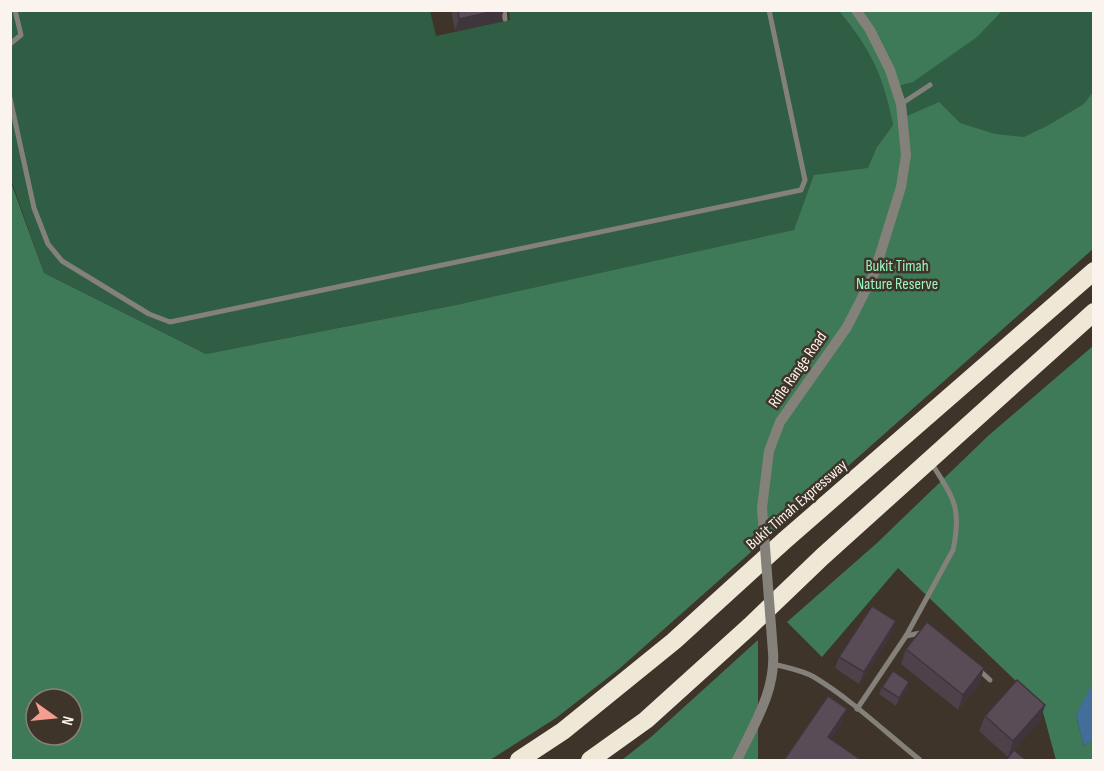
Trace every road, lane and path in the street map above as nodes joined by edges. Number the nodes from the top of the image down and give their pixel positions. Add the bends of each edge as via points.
1 (15, 10) edge
2 (504, 10) edge
3 (769, 10) edge
4 (856, 10) edge
5 (505, 18) dead end
6 (10, 44) edge
7 (930, 85) dead end
8 (10, 98) edge
9 (901, 104) junction
10 (1094, 270) edge
11 (1094, 312) edge
12 (929, 460) junction
13 (931, 633) edge
14 (906, 636) junction
15 (774, 664) junction
16 (973, 665) edge
17 (990, 680) dead end
18 (857, 709) junction
19 (519, 760) edge
20 (590, 760) edge
21 (737, 760) edge
22 (920, 760) edge

1 - 6 lane via 21,35
2 - 5 lane
3 - 8 lane via 805,180 801,190 170,322 149,314 62,261 48,244 34,208
4 - 9 street, Rifle Range Road via 890,70
7 - 9 lane
9 - 15 street, Rifle Range Road, bridge via 906,154 891,224 874,274 847,327 780,422 769,451 762,508
10 - 19 highway, Bukit Timah Expressway via 674,641 563,732
11 - 12 highway
12 - 14 lane via 957,511 956,535 953,550
12 - 20 highway via 646,720
13 - 14 lane
14 - 18 lane
15 - 18 lane via 813,677
15 - 21 street, Rifle Range Road via 766,698
16 - 17 lane
18 - 22 lane

